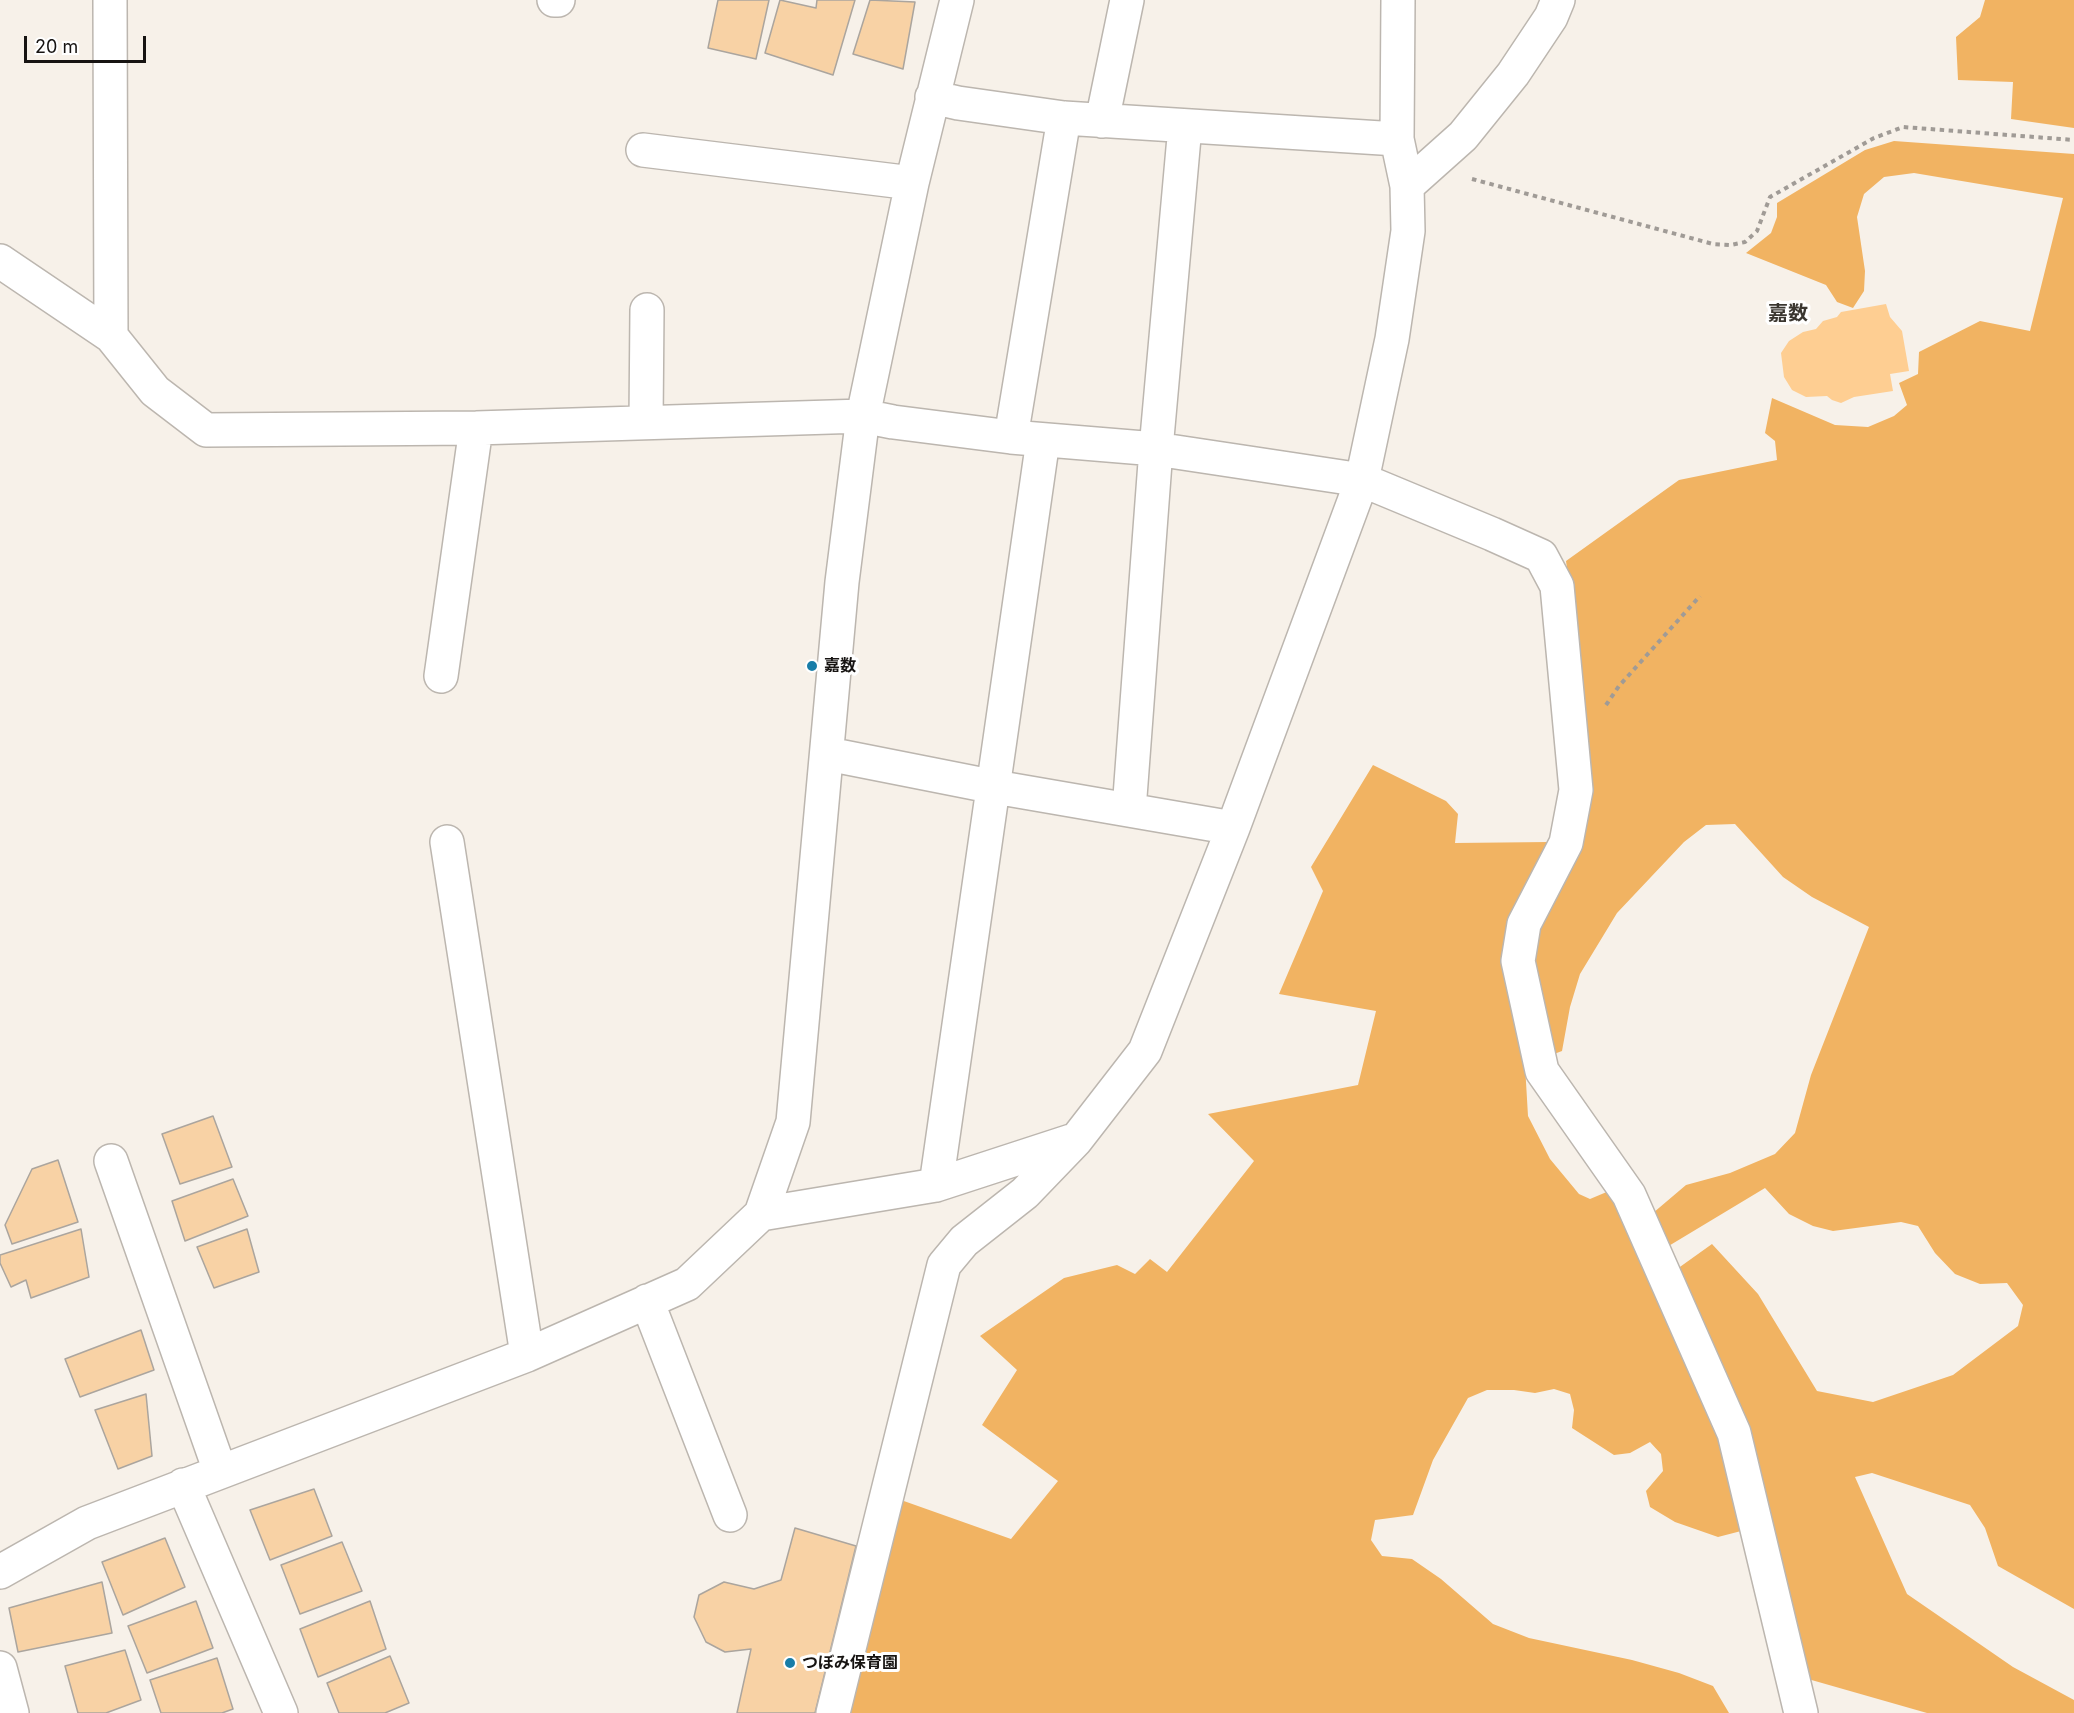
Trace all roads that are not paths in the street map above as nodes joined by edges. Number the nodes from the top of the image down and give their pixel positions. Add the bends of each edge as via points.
1 (110, 0) edge
2 (957, 0) edge
3 (1127, 0) edge
4 (1398, 0) edge
5 (1558, 0) edge
6 (932, 97) junction
7 (1064, 118) junction
8 (1102, 121) junction
9 (1185, 126) junction
10 (1398, 139) junction
11 (643, 150) dead end
12 (1418, 177) junction
13 (912, 183) junction
14 (0, 261) edge
15 (647, 310) dead end
16 (111, 336) junction
17 (863, 416) junction
18 (646, 422) junction
19 (476, 428) junction
20 (1011, 437) junction
21 (1043, 440) junction
22 (1156, 449) junction
23 (1362, 480) junction
24 (441, 676) dead end
25 (828, 754) junction
26 (995, 787) junction
27 (1129, 810) junction
28 (1233, 828) junction
29 (447, 842) dead end
30 (1076, 1140) junction
31 (111, 1161) dead end
32 (936, 1185) junction
33 (761, 1214) junction
34 (647, 1302) junction
35 (527, 1354) junction
36 (220, 1471) junction
37 (183, 1485) junction
38 (730, 1515) dead end
39 (0, 1572) edge
40 (0, 1668) edge
41 (12, 1713) edge
42 (281, 1713) edge
43 (833, 1713) edge
44 (1801, 1713) edge

1 - 16 street
2 - 6 street
3 - 8 street
4 - 10 street
5 - 12 street via 1513,74 1463,135
6 - 7 street
6 - 13 street
7 - 8 street
7 - 20 street
8 - 9 street
9 - 10 street
9 - 22 street
10 - 12 street
11 - 13 street
12 - 23 street via 1394,328
13 - 17 street
14 - 16 street
15 - 18 street
16 - 19 street via 155,391 206,430
17 - 18 street
17 - 20 street
17 - 25 street via 842,582
18 - 19 street
19 - 24 street
20 - 21 street
21 - 22 street
21 - 26 street
22 - 23 street
22 - 27 street
23 - 28 street
23 - 44 street via 1541,556 1557,585 1576,790 1566,843 1524,924 1518,961 1542,1071 1629,1195 1734,1433
25 - 26 street
25 - 33 street via 793,1122
26 - 27 street
26 - 32 street
27 - 28 street
28 - 30 street via 1145,1051
29 - 35 street
30 - 32 street
30 - 43 street via 1024,1193 964,1240 944,1265
31 - 36 street
32 - 33 street
33 - 34 street via 687,1284
34 - 35 street
34 - 38 street
35 - 36 street
36 - 37 street
37 - 39 street via 87,1523
37 - 42 street
40 - 41 street

